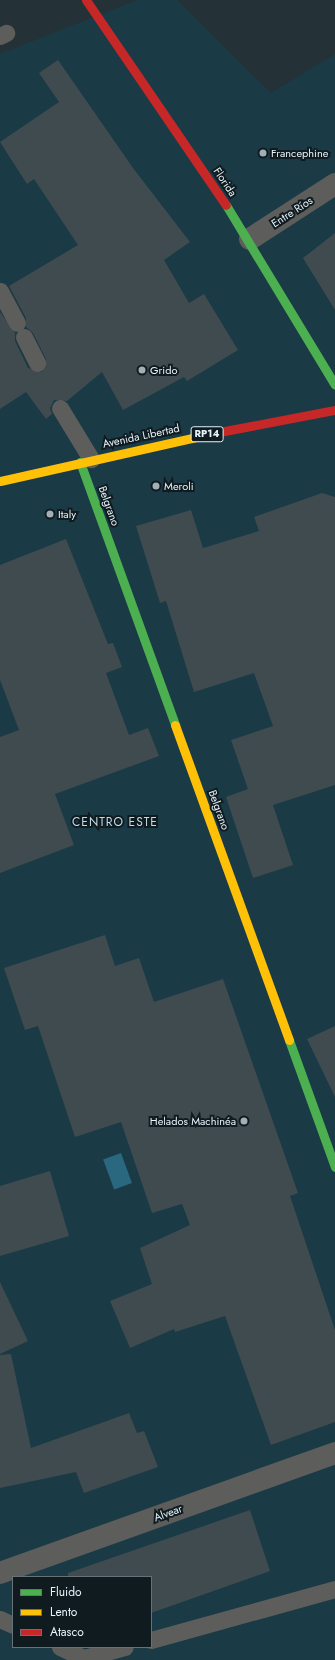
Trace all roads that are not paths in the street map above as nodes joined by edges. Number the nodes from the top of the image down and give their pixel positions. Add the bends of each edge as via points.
1 (86, 0) edge
2 (335, 184) edge
3 (250, 239) junction
4 (0, 290) edge
5 (37, 363) dead end
6 (335, 384) edge
7 (60, 408) dead end
8 (335, 410) edge
9 (86, 460) junction
10 (0, 481) edge
11 (335, 1167) edge
12 (335, 1453) edge
13 (0, 1573) edge
14 (335, 1589) edge
15 (0, 1619) edge
16 (12, 1625) edge
17 (152, 1640) edge
18 (62, 1648) edge
19 (121, 1648) edge

1 - 3 street, Florida
2 - 3 street, Entre Ríos
3 - 6 street, Florida
4 - 5 lane
7 - 9 lane
8 - 9 street, Avenida Libertad / RP14
9 - 10 street, Avenida Libertad / RP14
9 - 11 street, Belgrano
12 - 13 street, Alvear
14 - 17 lane
15 - 16 lane
18 - 19 lane via 84,1658

